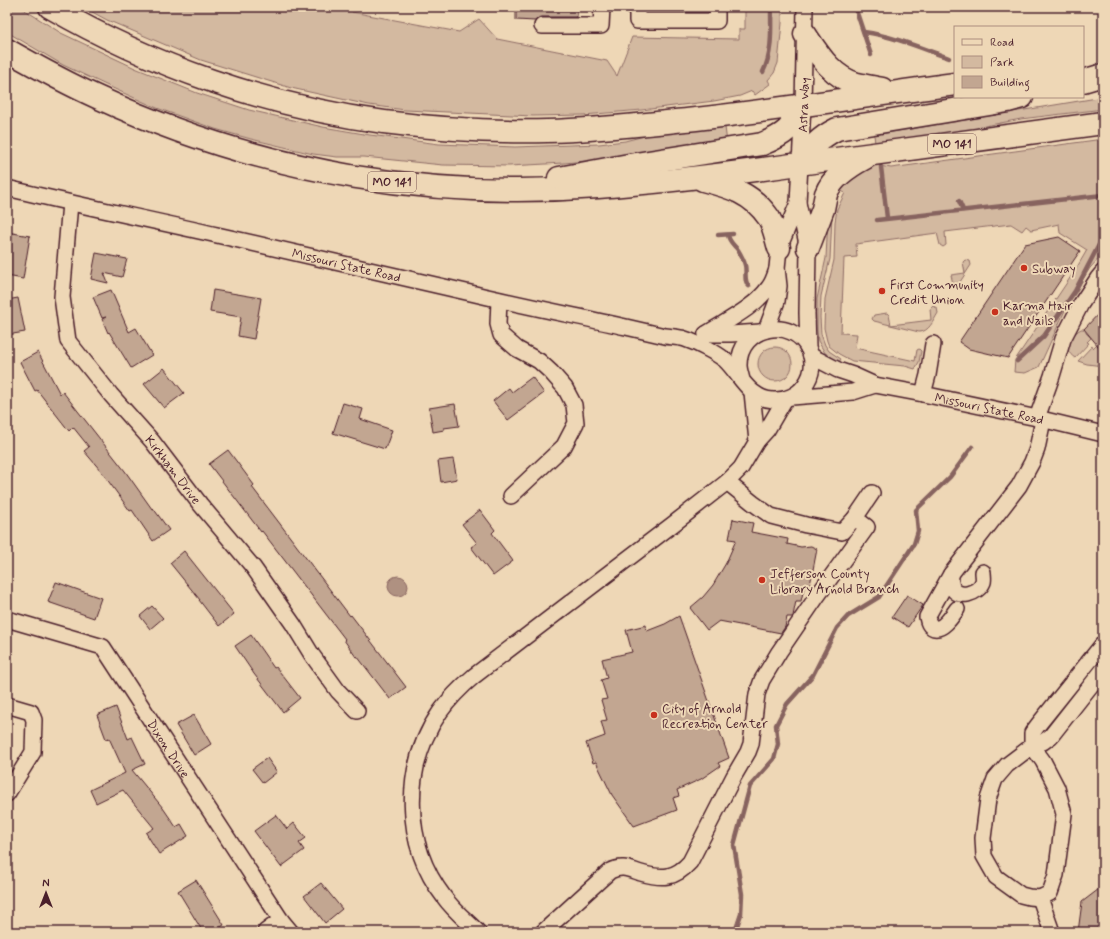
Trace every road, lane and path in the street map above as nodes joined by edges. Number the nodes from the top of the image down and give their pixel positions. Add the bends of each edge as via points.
1 (50, 7) edge
2 (602, 7) edge
3 (637, 7) edge
4 (717, 7) edge
5 (804, 7) edge
6 (542, 26) dead end
7 (804, 34) junction
8 (7, 50) edge
9 (1103, 65) edge
10 (1084, 67) edge
11 (1103, 75) edge
12 (1084, 81) edge
13 (954, 84) edge
14 (899, 92) junction
15 (1018, 98) edge
16 (803, 105) junction
17 (1103, 123) edge
18 (869, 155) junction
19 (800, 164) junction
20 (696, 178) junction
21 (7, 188) edge
22 (492, 189) junction
23 (70, 203) junction
24 (798, 203) junction
25 (808, 248) junction
26 (778, 258) junction
27 (1103, 272) edge
28 (499, 300) junction
29 (763, 331) junction
30 (706, 334) junction
31 (685, 339) junction
32 (933, 344) dead end
33 (810, 352) junction
34 (742, 380) junction
35 (875, 385) junction
36 (752, 392) junction
37 (923, 394) junction
38 (788, 398) junction
39 (1040, 419) junction
40 (1103, 434) edge
41 (757, 441) junction
42 (727, 482) junction
43 (872, 494) dead end
44 (511, 496) dead end
45 (855, 518) junction
46 (984, 572) dead end
47 (951, 574) junction
48 (957, 610) dead end
49 (7, 619) edge
50 (1103, 644) edge
51 (1103, 670) edge
52 (7, 705) edge
53 (357, 711) dead end
54 (1032, 746) junction
55 (7, 794) edge
56 (1040, 898) junction
57 (282, 920) junction
58 (265, 932) edge
59 (291, 932) edge
60 (478, 932) edge
61 (543, 932) edge
62 (1052, 932) edge

1 - 16 highway via 120,44 222,84 283,102 383,122 440,128 549,131 658,123
2 - 6 street via 601,26
3 - 4 street via 637,21 717,21
5 - 7 street, Astra Way
7 - 14 highway via 837,75 857,84
7 - 16 street, Astra Way
8 - 22 highway, MO 141 via 96,97 147,119 251,154 357,177 410,184
9 - 10 highway
11 - 12 highway
13 - 14 highway
14 - 16 highway
15 - 19 highway via 838,129 816,144
16 - 19 street, Astra Way
16 - 22 highway via 788,130 778,138 762,144
17 - 18 highway, MO 141
18 - 19 highway, MO 141
18 - 25 highway via 852,165 832,184
19 - 20 highway, MO 141
19 - 24 street, Astra Way
20 - 22 highway, MO 141 via 596,187
20 - 26 highway via 729,187 749,197 769,219 775,233
21 - 23 street, Missouri State Road
23 - 28 street, Missouri State Road
23 - 53 street, Kirkham Drive via 62,297 68,341 253,567 312,655 338,691
24 - 25 street, Astra Way
24 - 26 street, Astra Way
25 - 33 street, Astra Way via 807,312
26 - 29 street, Astra Way via 777,301
26 - 30 street via 770,285 758,299 746,310
27 - 39 street via 1081,304 1063,339
28 - 31 street, Missouri State Road
28 - 44 street via 498,324 501,335 517,349 539,361 565,388 574,405 576,423 564,446
29 - 30 street, Missouri State Road
29 - 33 street via 774,328 788,330 800,337
29 - 34 street via 748,340 741,352 739,366
30 - 31 street, Missouri State Road
31 - 34 street, Missouri State Road via 720,357
32 - 37 street
33 - 35 street, Missouri State Road via 838,370
33 - 38 street via 812,367 806,385 800,392
34 - 36 street
35 - 37 street, Missouri State Road
35 - 38 street, Missouri State Road via 853,392
36 - 38 street via 769,400 780,401
36 - 41 street
37 - 39 street, Missouri State Road
38 - 41 street
39 - 40 street, Missouri State Road
39 - 47 street via 1037,449 1019,486
41 - 42 street via 741,468
42 - 45 street via 771,516 842,532
42 - 60 street via 474,676 449,700 427,734 418,759 412,792 412,816 416,838 423,860 444,898
43 - 45 street
45 - 61 street via 868,527 804,614 762,680 757,694 748,752 690,862 670,876 654,876 624,868 610,871
46 - 47 street via 979,588 966,595 952,587
47 - 48 street via 927,617 928,622 932,627 942,626
49 - 57 street, Dixon Drive via 103,647
50 - 54 street via 1032,733
51 - 54 street via 1052,736
52 - 55 street via 31,712 34,720 33,752
54 - 56 street via 1058,788 1064,814 1056,875 1050,893
54 - 56 street via 1007,765 995,779 988,799 983,838 984,856 996,877 1021,895
56 - 62 street
57 - 58 street
57 - 59 street, Dixon Drive

